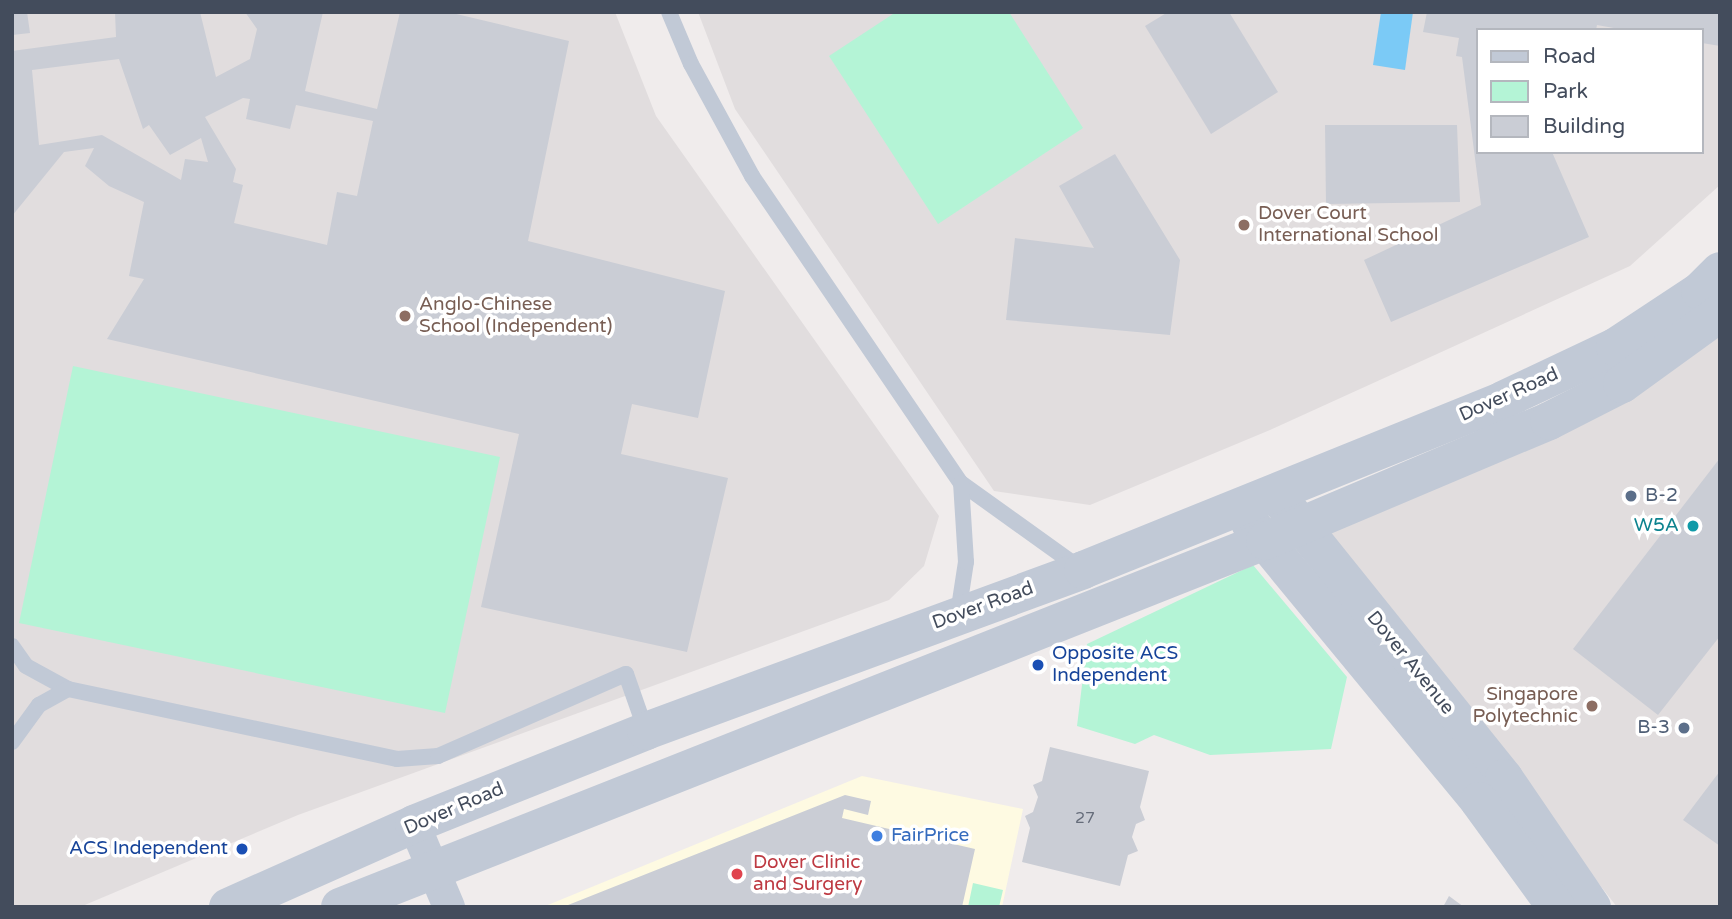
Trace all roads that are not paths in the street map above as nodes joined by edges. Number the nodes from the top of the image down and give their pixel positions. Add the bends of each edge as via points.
1 (668, 12) edge
2 (1720, 271) edge
3 (1720, 313) edge
4 (961, 483) junction
5 (1274, 489) junction
6 (1236, 505) junction
7 (1280, 532) junction
8 (1083, 570) junction
9 (958, 614) junction
10 (12, 646) edge
11 (68, 689) junction
12 (646, 731) junction
13 (12, 742) edge
14 (414, 824) junction
15 (431, 871) junction
16 (228, 907) edge
17 (340, 907) edge
18 (449, 907) edge
19 (1556, 907) edge
20 (1592, 907) edge

1 - 4 lane via 752,176
2 - 5 street, Dover Road via 1700,291 1615,347 1503,400
3 - 7 street, Dover Road via 1622,384 1549,421
4 - 8 lane
4 - 9 lane via 966,562
5 - 6 street, Dover Road
5 - 7 street, Dover Avenue
6 - 7 street, Dover Avenue
6 - 8 street, Dover Road
7 - 15 street, Dover Road
7 - 19 street, Dover Avenue
7 - 20 street, Dover Avenue via 1504,778
8 - 9 street, Dover Road
9 - 12 street, Dover Road
10 - 11 lane via 26,666
11 - 12 lane via 415,760 456,749 626,674
11 - 13 lane via 40,705
12 - 14 street, Dover Road
14 - 15 street
14 - 16 street, Dover Road
15 - 17 street, Dover Road
15 - 18 street

